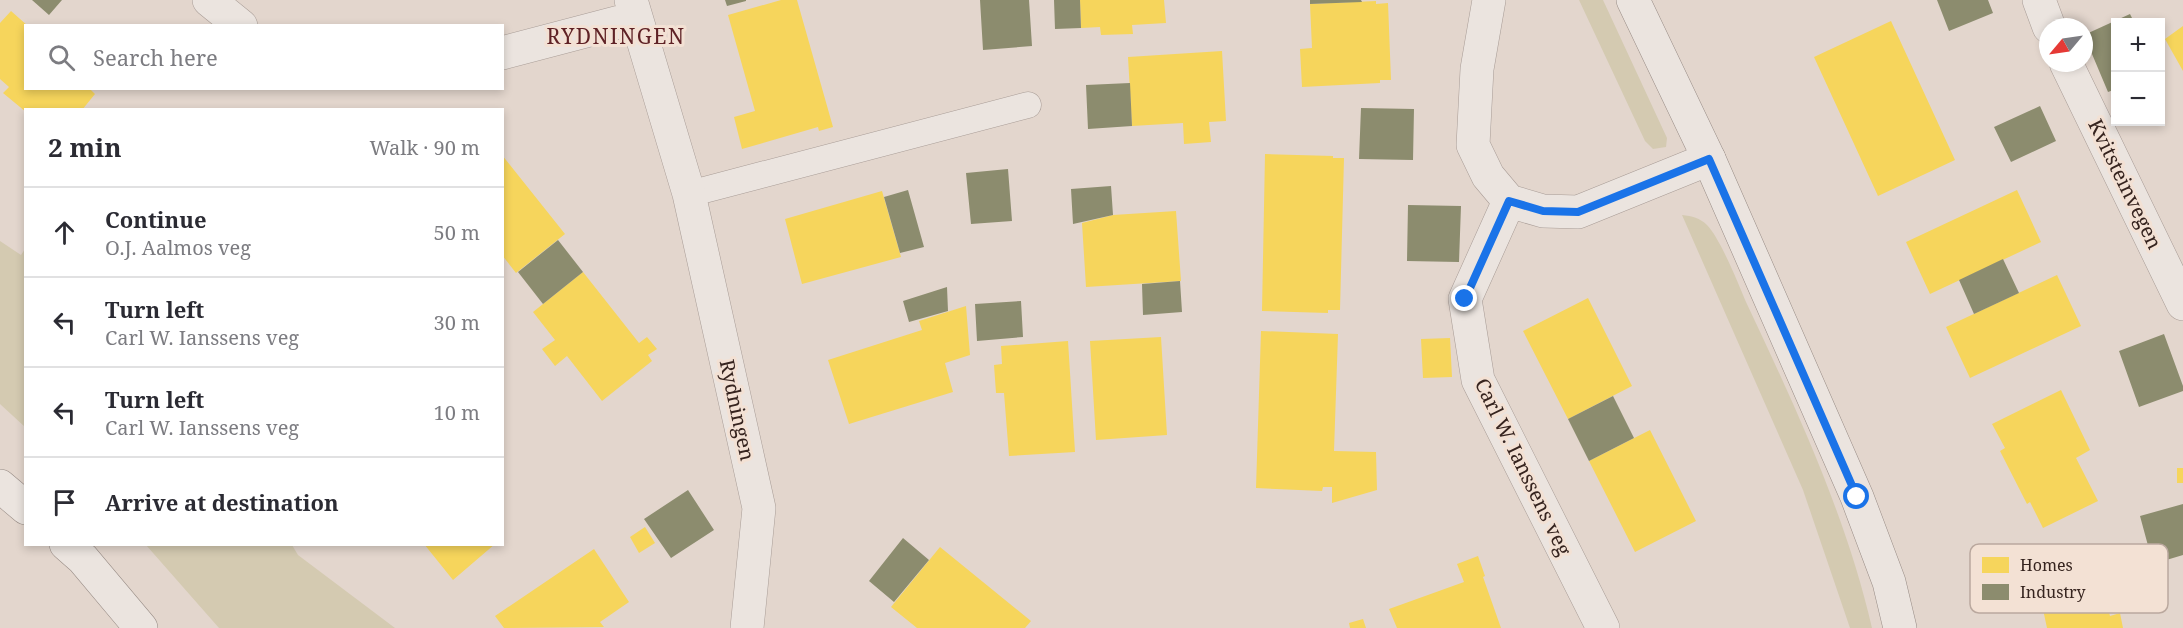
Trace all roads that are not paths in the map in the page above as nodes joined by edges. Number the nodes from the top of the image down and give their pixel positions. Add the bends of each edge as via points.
1 (209, 0) edge
2 (1489, 0) edge
3 (1633, 0) edge
4 (2038, 0) edge
5 (633, 9) edge
6 (2045, 18) edge
7 (239, 24) edge
8 (504, 52) edge
9 (2070, 72) edge
10 (1028, 105) dead end
11 (1709, 159) junction
12 (690, 194) junction
13 (1509, 201) junction
14 (2183, 304) edge
15 (0, 486) edge
16 (24, 506) edge
17 (68, 546) edge
18 (141, 628) edge
19 (747, 628) edge
20 (1603, 628) edge
21 (1900, 628) edge

1 - 7 street
2 - 13 street via 1477,69 1473,145 1488,176
3 - 11 street
4 - 6 street
5 - 8 street, Rydningen
5 - 12 street, Rydningen
9 - 14 street, Kvitsteinvegen
10 - 12 lane
11 - 13 street via 1578,212 1543,211
11 - 21 street via 1857,497 1889,582
12 - 19 street, Rydningen via 759,508
13 - 20 street, Carl W. Ianssens veg via 1465,299 1478,380
15 - 16 street
17 - 18 street

